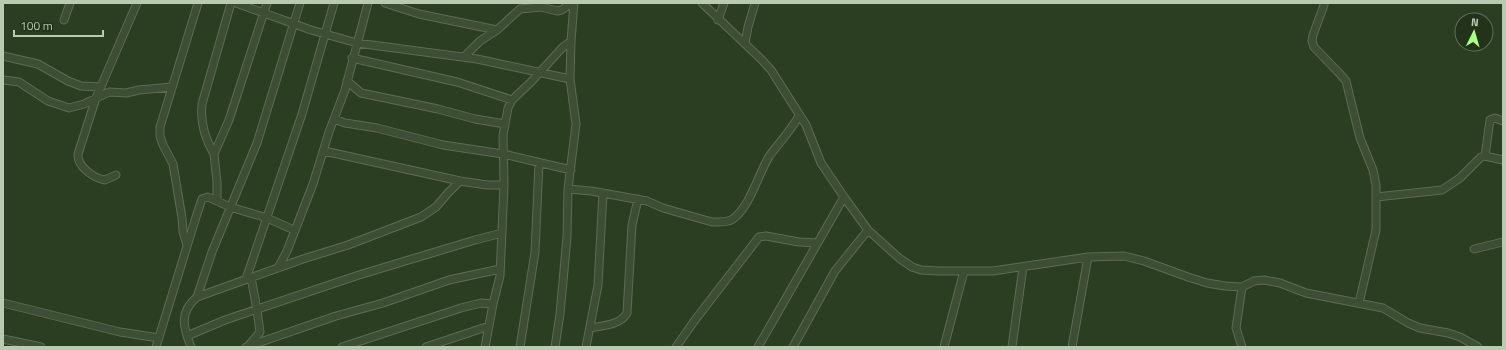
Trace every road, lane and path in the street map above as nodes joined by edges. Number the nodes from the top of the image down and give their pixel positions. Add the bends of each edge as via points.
1 (70, 3) edge
2 (137, 3) edge
3 (198, 3) edge
4 (231, 3) edge
5 (236, 3) edge
6 (267, 3) edge
7 (300, 3) edge
8 (334, 3) edge
9 (368, 3) edge
10 (385, 3) edge
11 (570, 3) edge
12 (574, 3) edge
13 (702, 3) edge
14 (724, 3) edge
15 (755, 3) edge
16 (1324, 5) dead end
17 (265, 13) junction
18 (64, 20) dead end
19 (718, 20) junction
20 (294, 23) junction
21 (497, 30) junction
22 (326, 34) junction
23 (571, 41) junction
24 (356, 43) junction
25 (745, 44) junction
26 (3, 56) edge
27 (464, 57) junction
28 (352, 58) junction
29 (540, 72) junction
30 (570, 79) junction
31 (3, 80) edge
32 (347, 81) junction
33 (101, 87) junction
34 (172, 87) junction
35 (96, 98) junction
36 (512, 100) junction
37 (799, 116) junction
38 (334, 119) junction
39 (1503, 121) edge
40 (505, 124) junction
41 (324, 151) junction
42 (214, 154) junction
43 (503, 154) junction
44 (1485, 156) junction
45 (1503, 160) edge
46 (539, 163) junction
47 (571, 170) junction
48 (116, 175) dead end
49 (460, 181) junction
50 (504, 185) junction
51 (568, 189) junction
52 (603, 193) junction
53 (844, 197) junction
54 (1376, 197) junction
55 (638, 199) junction
56 (217, 201) junction
57 (230, 207) junction
58 (267, 218) junction
59 (294, 230) junction
60 (868, 230) junction
61 (502, 233) junction
62 (1503, 242) edge
63 (817, 243) junction
64 (187, 245) junction
65 (1474, 249) dead end
66 (1088, 257) junction
67 (1023, 266) junction
68 (278, 268) junction
69 (500, 269) junction
70 (964, 271) junction
71 (248, 278) junction
72 (1242, 287) junction
73 (197, 297) junction
74 (3, 303) edge
75 (1359, 303) junction
76 (493, 304) junction
77 (257, 310) junction
78 (489, 326) junction
79 (590, 328) junction
80 (187, 336) junction
81 (159, 338) junction
82 (3, 339) edge
83 (265, 344) edge
84 (438, 345) edge
85 (40, 347) edge
86 (156, 347) edge
87 (191, 347) edge
88 (247, 347) edge
89 (342, 347) edge
90 (426, 347) edge
91 (485, 347) edge
92 (520, 347) edge
93 (555, 347) edge
94 (586, 347) edge
95 (676, 347) edge
96 (758, 347) edge
97 (793, 347) edge
98 (944, 347) edge
99 (1012, 347) edge
100 (1072, 347) edge
101 (1242, 347) edge
102 (1478, 347) edge

1 - 18 street
2 - 33 street
3 - 34 street
4 - 42 street via 202,104 201,116 206,138
5 - 17 street
6 - 17 street
7 - 20 street
8 - 22 street
9 - 24 street
10 - 21 street via 419,14
11 - 21 street via 557,11 541,7 520,9
12 - 23 street
13 - 19 street
14 - 19 street
15 - 25 street
16 - 54 street via 1312,40 1314,47 1346,81 1360,138 1373,170
17 - 20 street
17 - 42 street via 230,120
19 - 25 street
20 - 22 street
20 - 57 street via 261,130
21 - 27 street via 480,41
22 - 24 street
22 - 58 street
23 - 29 street
23 - 30 street
24 - 27 street
24 - 28 street
25 - 37 street via 771,70
26 - 33 street via 38,64 81,86
27 - 29 street
28 - 32 street
28 - 36 street via 457,82
29 - 30 street
29 - 36 street
30 - 47 street via 576,124
31 - 35 street via 19,82 40,97 64,107 75,107
32 - 38 street
32 - 40 street via 361,93
33 - 35 street
34 - 35 street via 126,93 109,92
34 - 64 street via 160,127 160,136 173,164
35 - 48 street via 78,160 99,179 105,180
36 - 40 street
37 - 53 street via 810,132 821,163
37 - 55 street via 770,156 747,201 732,220 712,222
38 - 41 street
38 - 43 street via 443,145
39 - 44 street via 1495,118 1490,120
40 - 43 street
41 - 49 street
41 - 59 street
42 - 56 street
43 - 46 street
43 - 50 street
44 - 45 street
44 - 54 street via 1442,190
46 - 47 street
46 - 92 street via 535,252
47 - 51 street
49 - 50 street
49 - 68 street via 436,207 422,217
50 - 61 street
51 - 52 street
51 - 93 street via 567,237
52 - 55 street
52 - 79 street via 598,285
53 - 60 street
53 - 63 street
54 - 75 street via 1376,230
55 - 79 street via 632,225 627,314 623,319 608,325
56 - 57 street
56 - 64 street via 206,197 202,199
57 - 58 street
57 - 73 street
58 - 59 street
58 - 71 street
59 - 68 street
60 - 70 street via 899,258 916,269
60 - 97 street via 835,271
61 - 69 street
61 - 77 street via 359,275
62 - 65 street
63 - 95 street via 759,237
63 - 96 street
64 - 81 street
66 - 67 street
66 - 72 street via 1124,256 1207,283
66 - 100 street
67 - 70 street
67 - 99 street
68 - 71 street
69 - 76 street
69 - 83 street via 449,280 336,316
70 - 98 street
71 - 73 street
71 - 77 street
72 - 75 street via 1254,281 1264,280 1306,293
72 - 101 street via 1236,328
73 - 80 street via 185,312 184,326
74 - 81 street via 120,332
75 - 102 street via 1383,308 1420,328 1448,333
76 - 78 street
76 - 89 street via 481,303 461,308
77 - 80 street
77 - 88 street via 260,332
78 - 84 street
78 - 91 street
79 - 94 street
80 - 87 street
81 - 86 street
82 - 85 street
83 - 88 street
84 - 90 street

